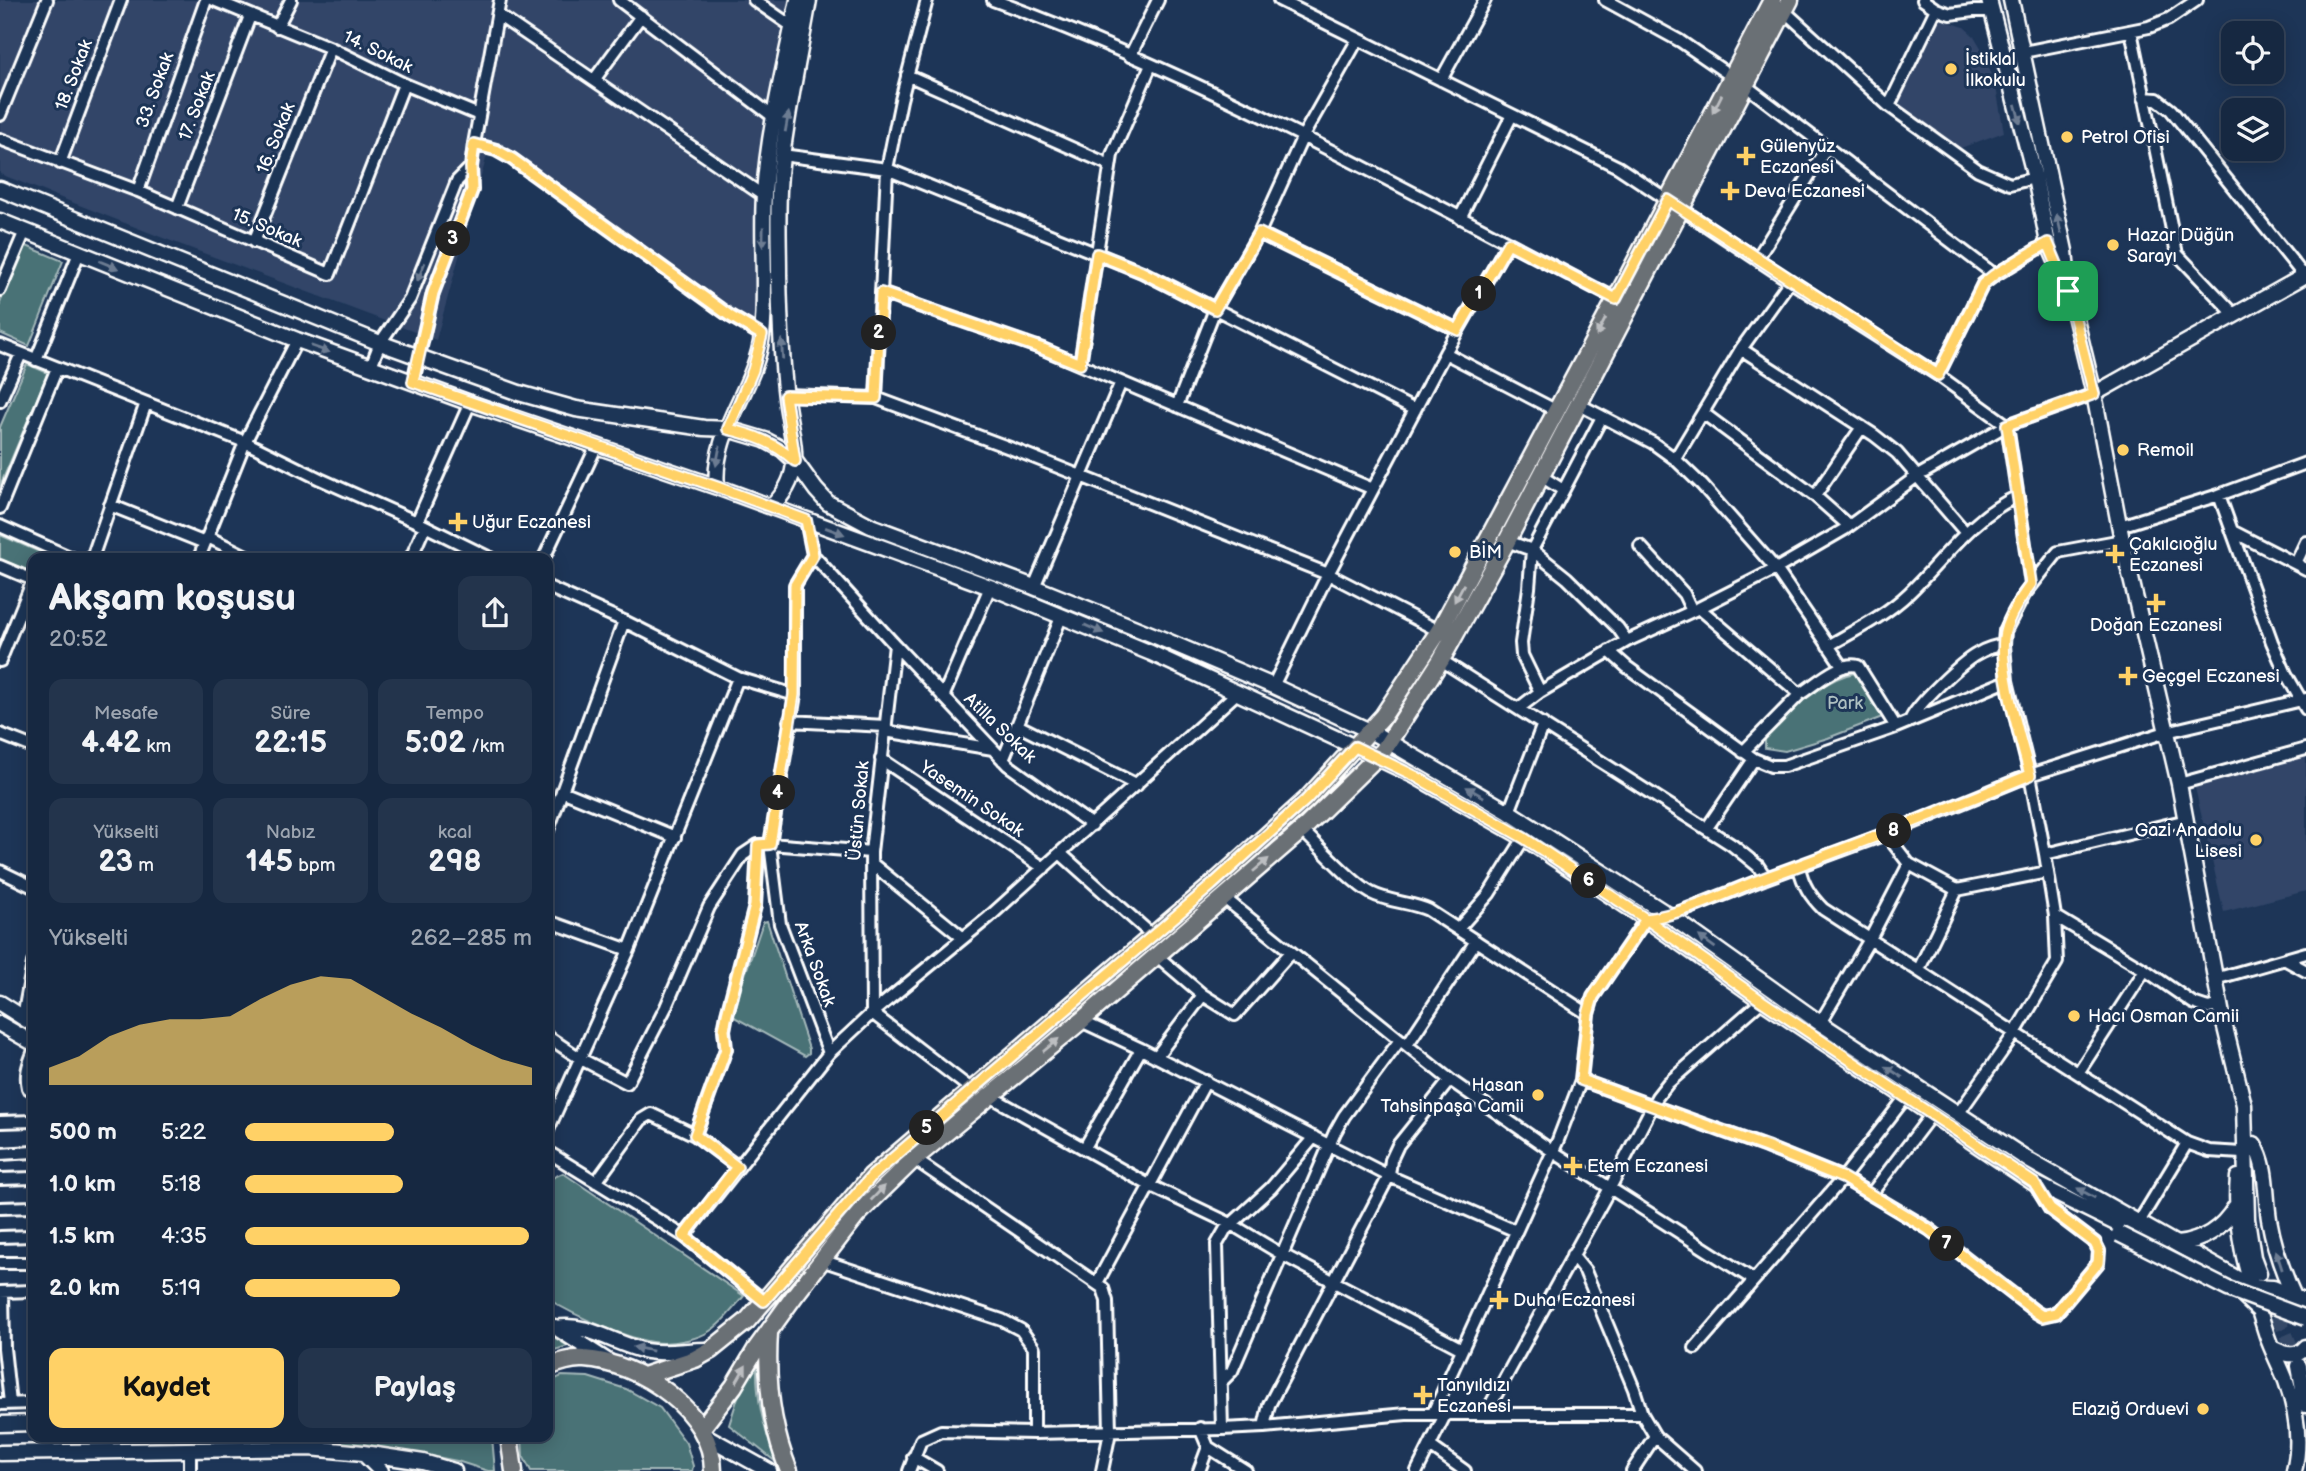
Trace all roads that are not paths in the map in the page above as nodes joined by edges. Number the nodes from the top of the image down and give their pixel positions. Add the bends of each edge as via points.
1 (47, 0) edge
2 (121, 0) edge
3 (206, 0) edge
4 (214, 0) edge
5 (291, 0) edge
6 (500, 0) edge
7 (619, 0) edge
8 (754, 0) edge
9 (798, 0) edge
10 (809, 0) edge
11 (927, 0) edge
12 (993, 0) edge
13 (1158, 0) edge
14 (1279, 0) edge
15 (1485, 0) edge
16 (1605, 0) edge
17 (1773, 0) edge
18 (1923, 0) edge
19 (2011, 0) edge
20 (2197, 0) edge
21 (1297, 4) edge
22 (1787, 6) edge
23 (1990, 6) edge
24 (1936, 9) junction
25 (498, 15) junction
26 (250, 16) junction
27 (641, 16) junction
28 (277, 27) junction
29 (793, 27) junction
30 (2131, 31) junction
31 (1358, 39) junction
32 (331, 48) junction
33 (2023, 52) junction
34 (1130, 56) junction
35 (1151, 65) junction
36 (907, 75) junction
37 (1731, 76) junction
38 (594, 80) junction
39 (1441, 80) junction
40 (404, 84) junction
41 (1746, 86) junction
42 (2144, 98) junction
43 (1889, 106) junction
44 (0, 115) edge
45 (480, 115) junction
46 (1512, 115) junction
47 (775, 118) junction
48 (1303, 136) junction
49 (0, 139) edge
50 (474, 144) junction
51 (1826, 147) junction
52 (782, 155) junction
53 (60, 163) junction
54 (1110, 165) junction
55 (471, 167) junction
56 (887, 169) junction
57 (2035, 178) junction
58 (0, 189) edge
59 (138, 191) junction
60 (764, 195) junction
61 (1675, 205) junction
62 (177, 208) junction
63 (1460, 218) junction
64 (0, 221) edge
65 (25, 231) junction
66 (1259, 233) junction
67 (254, 242) junction
68 (1508, 243) junction
69 (2048, 243) junction
70 (79, 253) junction
71 (1097, 254) junction
72 (1757, 259) junction
73 (1994, 275) junction
74 (2305, 275) edge
75 (1790, 281) junction
76 (0, 290) edge
77 (2068, 291) junction
78 (881, 293) junction
79 (1616, 299) junction
80 (1215, 309) junction
81 (2235, 315) junction
82 (1458, 330) junction
83 (762, 335) junction
84 (297, 340) junction
85 (380, 343) junction
86 (0, 345) edge
87 (1741, 349) junction
88 (1445, 353) junction
89 (21, 354) junction
90 (420, 357) junction
91 (36, 360) junction
92 (1080, 364) junction
93 (371, 366) junction
94 (57, 368) junction
95 (1938, 375) junction
96 (413, 382) junction
97 (1121, 382) junction
98 (2094, 394) junction
99 (785, 396) junction
100 (876, 398) junction
101 (0, 401) edge
102 (146, 403) junction
103 (470, 403) junction
104 (1578, 404) junction
105 (1177, 406) junction
106 (1415, 410) junction
107 (1557, 411) junction
108 (1703, 413) junction
109 (1602, 416) junction
110 (2007, 425) junction
111 (1862, 427) junction
112 (728, 429) junction
113 (245, 442) junction
114 (597, 445) junction
115 (1675, 459) junction
116 (795, 461) junction
117 (2306, 463) edge
118 (1541, 476) junction
119 (1082, 477) junction
120 (1916, 477) junction
121 (717, 487) junction
122 (1373, 489) junction
123 (1563, 490) junction
124 (2219, 495) junction
125 (1815, 496) junction
126 (2018, 496) junction
127 (110, 505) junction
128 (771, 507) junction
129 (0, 508) edge
130 (806, 520) junction
131 (421, 524) junction
132 (0, 526) edge
133 (1849, 526) junction
134 (2232, 531) junction
135 (1966, 533) junction
136 (2121, 533) junction
137 (207, 540) junction
138 (1507, 541) junction
139 (2306, 542) edge
140 (1640, 545) dead end
141 (1532, 550) junction
142 (61, 553) edge
143 (94, 553) edge
144 (201, 553) edge
145 (238, 553) edge
146 (412, 553) edge
147 (469, 553) edge
148 (546, 553) edge
149 (813, 555) junction
150 (0, 565) edge
151 (2301, 566) edge
152 (1776, 569) junction
153 (1328, 574) junction
154 (28, 578) edge
155 (2031, 584) junction
156 (990, 587) junction
157 (1034, 587) junction
158 (553, 589) edge
159 (28, 592) edge
160 (1695, 609) junction
161 (1062, 615) junction
162 (624, 621) junction
163 (1438, 631) junction
164 (1627, 641) junction
165 (895, 645) junction
166 (2004, 645) junction
167 (1828, 646) junction
168 (1609, 651) junction
169 (1441, 660) junction
170 (0, 662) edge
171 (1843, 667) junction
172 (738, 678) junction
173 (2007, 681) junction
174 (1272, 686) junction
175 (1238, 692) junction
176 (1540, 692) junction
177 (1800, 694) junction
178 (794, 695) junction
179 (943, 697) junction
180 (2303, 699) edge
181 (1519, 708) junction
182 (2306, 709) edge
183 (789, 721) junction
184 (1910, 721) junction
185 (1543, 724) junction
186 (1017, 725) junction
187 (1896, 727) junction
188 (885, 729) junction
189 (1370, 731) junction
190 (2166, 732) junction
191 (0, 734) edge
192 (1390, 741) junction
193 (28, 745) edge
194 (1355, 747) junction
195 (993, 749) junction
196 (2306, 749) edge
197 (1743, 752) junction
198 (1378, 758) junction
199 (881, 759) junction
200 (1754, 759) junction
201 (1003, 760) junction
202 (2030, 775) junction
203 (2179, 784) junction
204 (1137, 785) junction
205 (562, 791) junction
206 (1509, 812) junction
207 (553, 816) edge
208 (2187, 820) junction
209 (1092, 825) junction
210 (1706, 828) junction
211 (1302, 830) junction
212 (1886, 834) junction
213 (675, 838) junction
214 (1524, 838) junction
215 (764, 844) junction
216 (1060, 853) junction
217 (2045, 854) junction
218 (872, 858) junction
219 (1909, 864) junction
220 (1799, 867) junction
221 (1044, 868) junction
222 (0, 871) edge
223 (2048, 873) junction
224 (1766, 877) junction
225 (28, 885) edge
226 (1957, 890) junction
227 (1223, 897) junction
228 (1670, 916) junction
229 (2055, 916) junction
230 (1646, 919) junction
231 (553, 923) edge
232 (1458, 929) junction
233 (1153, 936) junction
234 (962, 937) junction
235 (1870, 939) junction
236 (1476, 941) junction
237 (629, 950) junction
238 (1291, 953) junction
239 (2306, 953) edge
240 (1156, 955) junction
241 (2286, 960) junction
242 (1919, 969) junction
243 (2145, 970) junction
244 (2306, 971) edge
245 (2215, 979) junction
246 (1203, 995) junction
247 (1762, 1001) junction
248 (0, 1003) edge
249 (2220, 1006) junction
250 (872, 1013) junction
251 (1588, 1014) junction
252 (28, 1021) edge
253 (1081, 1021) junction
254 (1820, 1023) junction
255 (0, 1024) edge
256 (2015, 1033) junction
257 (28, 1040) edge
258 (553, 1040) edge
259 (1403, 1043) junction
260 (1141, 1049) junction
261 (829, 1053) junction
262 (1156, 1057) junction
263 (581, 1059) junction
264 (28, 1064) edge
265 (2078, 1073) junction
266 (1450, 1080) junction
267 (1581, 1080) junction
268 (1206, 1082) junction
269 (28, 1088) edge
270 (971, 1089) junction
271 (990, 1096) junction
272 (1905, 1098) junction
273 (1652, 1107) junction
274 (1958, 1114) junction
275 (1931, 1115) junction
276 (553, 1119) edge
277 (28, 1121) edge
278 (0, 1122) edge
279 (695, 1135) junction
280 (1314, 1137) junction
281 (2187, 1143) junction
282 (1330, 1145) junction
283 (2247, 1147) junction
284 (1084, 1149) junction
285 (28, 1152) edge
286 (1552, 1152) junction
287 (0, 1154) edge
288 (553, 1156) edge
289 (914, 1159) junction
290 (737, 1167) junction
291 (1389, 1175) junction
292 (28, 1178) edge
293 (1843, 1178) junction
294 (0, 1179) edge
295 (596, 1182) junction
296 (2034, 1183) junction
297 (1149, 1185) junction
298 (1610, 1188) junction
299 (1871, 1194) junction
300 (28, 1207) edge
301 (2235, 1207) junction
302 (0, 1208) edge
303 (2139, 1222) junction
304 (1231, 1224) junction
305 (1516, 1231) junction
306 (28, 1236) edge
307 (684, 1236) junction
308 (0, 1237) edge
309 (2177, 1244) junction
310 (1283, 1255) junction
311 (1572, 1255) junction
312 (824, 1261) junction
313 (0, 1263) edge
314 (28, 1263) edge
315 (2259, 1273) tunnel mouth
316 (1754, 1280) junction
317 (1334, 1281) junction
318 (1097, 1283) junction
319 (2271, 1283) tunnel mouth
320 (2252, 1287) junction
321 (2, 1292) edge
322 (28, 1292) edge
323 (2300, 1300) edge
324 (764, 1301) junction
325 (2260, 1311) junction
326 (2, 1319) edge
327 (2306, 1320) edge
328 (553, 1326) edge
329 (553, 1327) edge
330 (769, 1330) junction
331 (2306, 1347) edge
332 (2, 1348) edge
333 (1695, 1348) dead end
334 (2272, 1348) junction
335 (1462, 1349) junction
336 (711, 1350) junction
337 (553, 1365) edge
338 (613, 1365) junction
339 (2299, 1366) tunnel mouth
340 (3, 1375) edge
341 (643, 1377) junction
342 (1221, 1382) junction
343 (28, 1403) edge
344 (5, 1404) edge
345 (2306, 1405) edge
346 (1433, 1413) junction
347 (1446, 1413) junction
348 (1486, 1413) junction
349 (1642, 1414) junction
350 (28, 1423) edge
351 (0, 1424) edge
352 (1264, 1427) junction
353 (1200, 1428) junction
354 (1222, 1429) junction
355 (1110, 1432) junction
356 (703, 1433) junction
357 (1034, 1433) junction
358 (1655, 1436) junction
359 (510, 1442) edge
360 (1430, 1446) junction
361 (1208, 1447) junction
362 (2306, 1448) edge
363 (190, 1450) junction
364 (0, 1453) edge
365 (363, 1453) junction
366 (913, 1457) junction
367 (190, 1471) edge
368 (381, 1471) edge
369 (454, 1471) edge
370 (514, 1471) edge
371 (713, 1471) edge
372 (769, 1471) edge
373 (789, 1471) edge
374 (909, 1471) edge
375 (937, 1471) edge
376 (1102, 1471) edge
377 (1199, 1471) edge
378 (1246, 1471) edge
379 (1417, 1471) edge
380 (1465, 1471) edge
381 (1632, 1471) edge
382 (1695, 1471) edge
383 (2294, 1471) edge
384 (2302, 1471) edge

1 - 44 street
2 - 53 street, 18. Sokak
3 - 59 street, 33. Sokak
4 - 26 street, 14. Sokak
5 - 28 street
6 - 25 street
7 - 27 street
8 - 29 street
9 - 29 main road
52 -> 10 main road
11 - 36 street
12 - 34 street
13 - 34 street
14 - 21 street
15 - 39 street
16 - 37 street
17 - 22 street
17 - 37 main road
18 - 24 street
19 - 33 main road
20 - 30 street via 2169,19
21 - 31 street
22 - 41 main road
22 - 43 street
23 - 24 street via 1950,14
23 -> 57 main road
24 - 43 street
25 - 38 street
25 - 45 street
26 - 28 street, 14. Sokak
26 - 62 street, 17. Sokak
27 - 38 street
27 - 47 street
28 - 32 street, 14. Sokak
29 - 47 main road
30 - 33 street
30 - 42 street
31 - 39 street
31 - 48 street
32 - 40 street, 14. Sokak
32 - 67 street, 16. Sokak
77 -> 33 main road via 2065,251
34 - 35 street
35 - 48 street
35 - 54 street
36 - 54 street
36 - 56 street
37 -> 61 main road
38 - 60 street
39 - 46 street
40 - 45 street, 14. Sokak
40 - 67 street, 15. Sokak via 330,274
41 - 51 street
41 - 61 main road
42 - 74 street via 2157,99 2171,110
42 - 81 street via 2178,254
43 - 57 street via 1978,170 2010,184
45 - 50 street
46 - 61 street via 1618,167
46 - 63 street
47 - 60 main road
48 - 63 street
48 - 66 street
49 - 53 street, 15. Sokak
50 - 55 street
50 - 83 street via 512,159
51 - 72 street
51 - 73 street
52 - 56 street
99 -> 52 main road via 778,202
53 - 59 street, 15. Sokak
54 - 71 street
55 -> 85 street via 457,181 410,299
55 - 90 street via 472,190 433,293
56 - 71 street
56 - 78 street
57 - 69 main road
58 - 85 main road
59 - 62 street, 15. Sokak
60 -> 83 main road
61 - 72 street
61 - 79 main road
61 - 104 main road
62 - 67 street, 15. Sokak
63 - 68 street
64 - 65 main road
65 - 70 main road
65 - 76 street
66 - 80 street
66 - 82 street
68 - 79 street
68 - 82 street
69 - 73 street
69 - 77 main road
70 -> 84 main road
70 - 91 street
71 - 80 street
71 - 92 street
72 - 75 street
73 - 95 street via 1983,284
74 - 81 main road
75 - 87 street
75 - 95 street
77 - 98 main road
78 - 92 street
78 - 100 street
79 -> 107 main road
80 - 105 street
80 - 106 street
81 - 98 main road
82 - 88 street
83 - 112 main road
84 -> 93 main road
84 - 113 street
85 - 90 main road
85 - 93 street
86 - 89 street
87 - 108 street
87 - 111 street
88 - 106 street
88 - 107 street
89 - 91 street
89 - 101 street
90 - 96 street
90 - 112 main road via 563,406
91 - 94 street
92 - 97 street
93 - 96 main road
94 - 102 street
94 - 129 street
95 - 110 street
96 - 103 main road
97 - 105 street
97 - 119 street
98 - 110 street
98 - 136 main road
99 - 100 street
99 - 116 main road
100 - 119 street
102 - 113 street
102 - 127 street
103 - 114 main road
103 - 131 street
104 - 109 street
104 - 118 main road
105 - 122 street
106 - 122 street
107 -> 163 main road
108 - 115 street
108 - 125 street
109 - 115 street
109 - 123 street
110 - 120 street
110 - 126 street
111 - 120 street via 1897,453
111 - 125 street
112 - 116 main road via 765,440
112 -> 121 main road via 716,457
113 - 131 street
113 - 137 street
114 - 121 main road
114 - 148 street
115 - 152 street
116 - 128 main road via 786,490
116 - 157 main road via 816,490 841,511
117 - 124 street
118 - 123 street
118 - 138 main road
119 - 153 street
119 - 157 street
120 - 133 street
120 - 135 street
121 - 128 main road
122 - 153 street
123 - 141 street
124 - 134 street
124 - 136 street
125 - 133 street
126 - 135 street
126 - 155 street
127 - 137 street
127 - 143 street
128 - 130 main road
130 - 149 street
130 -> 156 main road
131 - 146 street
131 - 147 street
132 - 142 street
133 - 152 street
134 - 151 street
134 - 180 street via 2272,642
135 - 167 street via 1899,602
136 - 155 street via 2058,552
136 - 190 main road
137 - 144 street
137 - 145 street
138 - 141 street
138 - 169 main road
139 - 151 street
140 - 160 street
141 - 164 street
141 - 176 street via 1521,643
149 - 165 street
149 - 178 street, Arka Sokak via 795,585
150 - 154 street
152 - 160 street
152 - 167 street
153 - 163 street
153 - 174 street
155 - 166 street via 2011,616
156 - 161 main road
156 - 179 street
157 - 174 main road
158 - 162 street
159 - 170 street
160 - 164 street
160 - 177 street
161 -> 175 main road
161 - 186 street
162 - 172 street
162 - 205 street
163 - 189 main road
164 - 168 street
165 - 179 street, Atilla Sokak
165 - 188 street, Üstün Sokak
166 - 173 street
166 - 184 street via 1966,661 1914,711
167 - 171 street
168 - 176 street
168 - 197 street
169 - 181 street
169 - 192 main road
171 - 177 street
171 - 187 street via 1858,666
172 - 178 street
172 - 213 street
173 - 184 street
173 - 202 street
174 - 189 main road
175 - 194 main road
175 - 204 street
176 - 181 street
177 - 197 street
178 - 183 street, Arka Sokak
179 - 195 street, Atilla Sokak
180 - 182 street
180 - 190 street
181 - 185 street
183 - 188 street
183 - 215 street, Arka Sokak
184 - 187 street
185 - 206 street
185 - 210 street
186 - 201 street
186 - 204 street
187 - 200 street via 1784,766
188 - 195 street
188 - 199 street, Üstün Sokak
189 - 192 main road
189 - 194 main road
190 - 202 street
190 - 203 main road
191 - 193 street
192 - 198 main road
206 -> 192 main road
194 - 198 main road
194 - 233 main road via 1306,800
195 - 201 street, Atilla Sokak
196 - 203 street
197 - 200 street
198 - 211 main road
198 - 214 main road
199 - 218 street, Üstün Sokak
199 - 221 street, Yasemin Sokak
200 - 210 street
201 - 209 street, Atilla Sokak
202 - 212 street
202 - 217 street
203 - 208 main road
204 - 209 street
205 - 207 street
205 - 213 street
206 - 228 main road
208 - 217 street
208 - 245 main road
209 - 216 street
210 - 224 street via 1747,856
227 -> 211 main road
211 - 232 street via 1364,888 1384,898 1413,903
212 - 219 street
212 - 220 street
213 - 237 street
214 - 230 main road
214 - 232 street via 1489,894
215 - 218 street
215 - 261 street, Arka Sokak via 780,924
215 - 263 street via 743,855 709,907 627,1083
215 - 279 street via 755,906 724,1030 726,1049
216 - 221 street
216 - 233 street
217 - 223 street
218 - 234 street
218 - 250 street, Üstün Sokak
219 - 226 street
219 - 235 street
220 - 224 street
220 - 235 street via 1812,898
221 - 234 street
222 - 225 street
223 - 226 street
223 - 229 street
224 - 228 street
226 - 242 street
227 - 238 street
227 - 240 main road
228 - 230 street
254 -> 228 main road
229 - 243 street
229 - 256 street via 2057,962
230 - 247 main road
230 - 251 street via 1593,997
231 - 237 street
232 - 236 street
233 - 270 main road
234 - 250 street
235 - 242 street
235 - 254 street
236 - 251 street
236 - 259 street
237 - 263 street
238 - 246 street via 1235,1015
238 - 259 street
239 - 241 street
240 - 246 street
240 - 253 main road
241 - 244 street
241 - 245 street
242 - 256 street
243 - 249 street via 2202,1006
243 - 265 street
245 - 249 main road
246 - 262 street
247 - 272 main road
247 - 273 street via 1668,1083
248 - 252 main road
249 - 283 main road via 2245,1114
250 - 261 street
250 - 270 street
251 - 267 street
253 - 260 street
271 -> 253 main road
274 -> 254 main road
255 - 257 main road
256 - 265 street
256 - 274 street
258 - 263 street
259 - 266 street
259 - 282 street via 1344,1116
260 - 262 street
260 - 284 street
261 - 290 street
262 - 268 street
263 - 276 street
264 - 269 street
265 - 281 street
266 - 286 street
266 - 291 street via 1398,1145
267 - 273 street
267 - 286 street
268 - 280 street
268 - 297 street
270 - 324 main road via 872,1176
271 - 284 street
271 - 289 main road
272 - 275 main road
272 - 293 street
273 - 293 street
273 - 298 street
303 -> 274 main road
275 - 296 main road
275 - 299 street
277 - 278 street
279 - 290 street
279 - 295 street via 647,1115
280 - 282 street
280 - 304 street via 1271,1188
281 - 283 street via 2209,1151
281 - 303 street
282 - 291 street
282 - 310 street
283 - 301 main road via 2239,1164
283 - 315 main road via 2248,1230
283 - 319 main road via 2260,1246
323 -> 283 main road via 2273,1241 2262,1160
284 - 297 street
285 - 287 street
286 - 298 street
286 - 305 street
288 - 295 street
312 -> 289 main road via 858,1215
289 - 318 street
290 - 307 street
291 - 305 street
291 - 317 street
292 - 294 street
293 - 299 street
293 - 316 street
295 - 307 street
296 - 299 street via 2050,1209 2099,1251 2098,1263 2049,1316 2036,1312 1928,1229
296 - 325 main road via 2223,1278
296 - 327 main road, bridge via 2071,1209 2228,1289
297 - 304 street
297 - 318 street
298 - 311 street
298 - 316 street
300 - 302 street
301 - 309 main road via 2214,1231
301 - 320 main road
303 - 309 main road
304 - 310 street
304 - 342 street via 1220,1238 1216,1255
305 - 335 street
306 - 308 street
307 - 324 street
309 - 320 main road
310 - 317 street
310 - 342 street via 1232,1371
311 - 348 street
311 - 349 street via 1585,1271
312 - 330 main road
312 - 357 street via 1021,1330 1034,1348
313 - 314 street
316 - 333 street
317 - 335 street
317 - 352 street via 1269,1405
318 - 355 street via 1107,1301
320 - 323 main road via 2273,1288
320 - 325 main road
321 - 322 street
321 - 326 street
323 - 327 main road
324 - 336 main road
325 - 334 main road
326 - 332 street
336 -> 328 main road via 646,1351 578,1328
329 - 338 main road
356 -> 330 main road
330 - 373 main road via 767,1371 772,1411
331 - 334 main road via 2287,1355
332 - 340 street
334 - 383 main road via 2293,1408 2298,1446
335 - 346 street
336 - 341 main road
337 - 338 main road via 585,1359
338 - 341 main road
339 - 345 main road
340 - 344 street
341 - 356 main road via 671,1394
342 - 354 street
343 - 344 street
346 - 347 street
346 - 352 street
347 - 348 street
347 - 360 street
348 - 349 street
349 - 358 street
350 - 351 main road
352 - 354 street
353 - 354 street
353 - 355 street
353 - 361 street
355 - 357 street
355 - 376 street
356 - 371 main road
356 - 372 main road
357 - 366 street via 941,1431 921,1440
358 - 381 street
358 - 382 street
359 - 370 main road
360 - 379 street
360 - 380 street
361 - 377 street
361 - 378 street
362 - 384 main road
363 - 364 main road
363 - 365 main road via 310,1448
363 - 367 street
365 - 368 main road
365 - 369 main road
366 - 374 street
366 - 375 street

